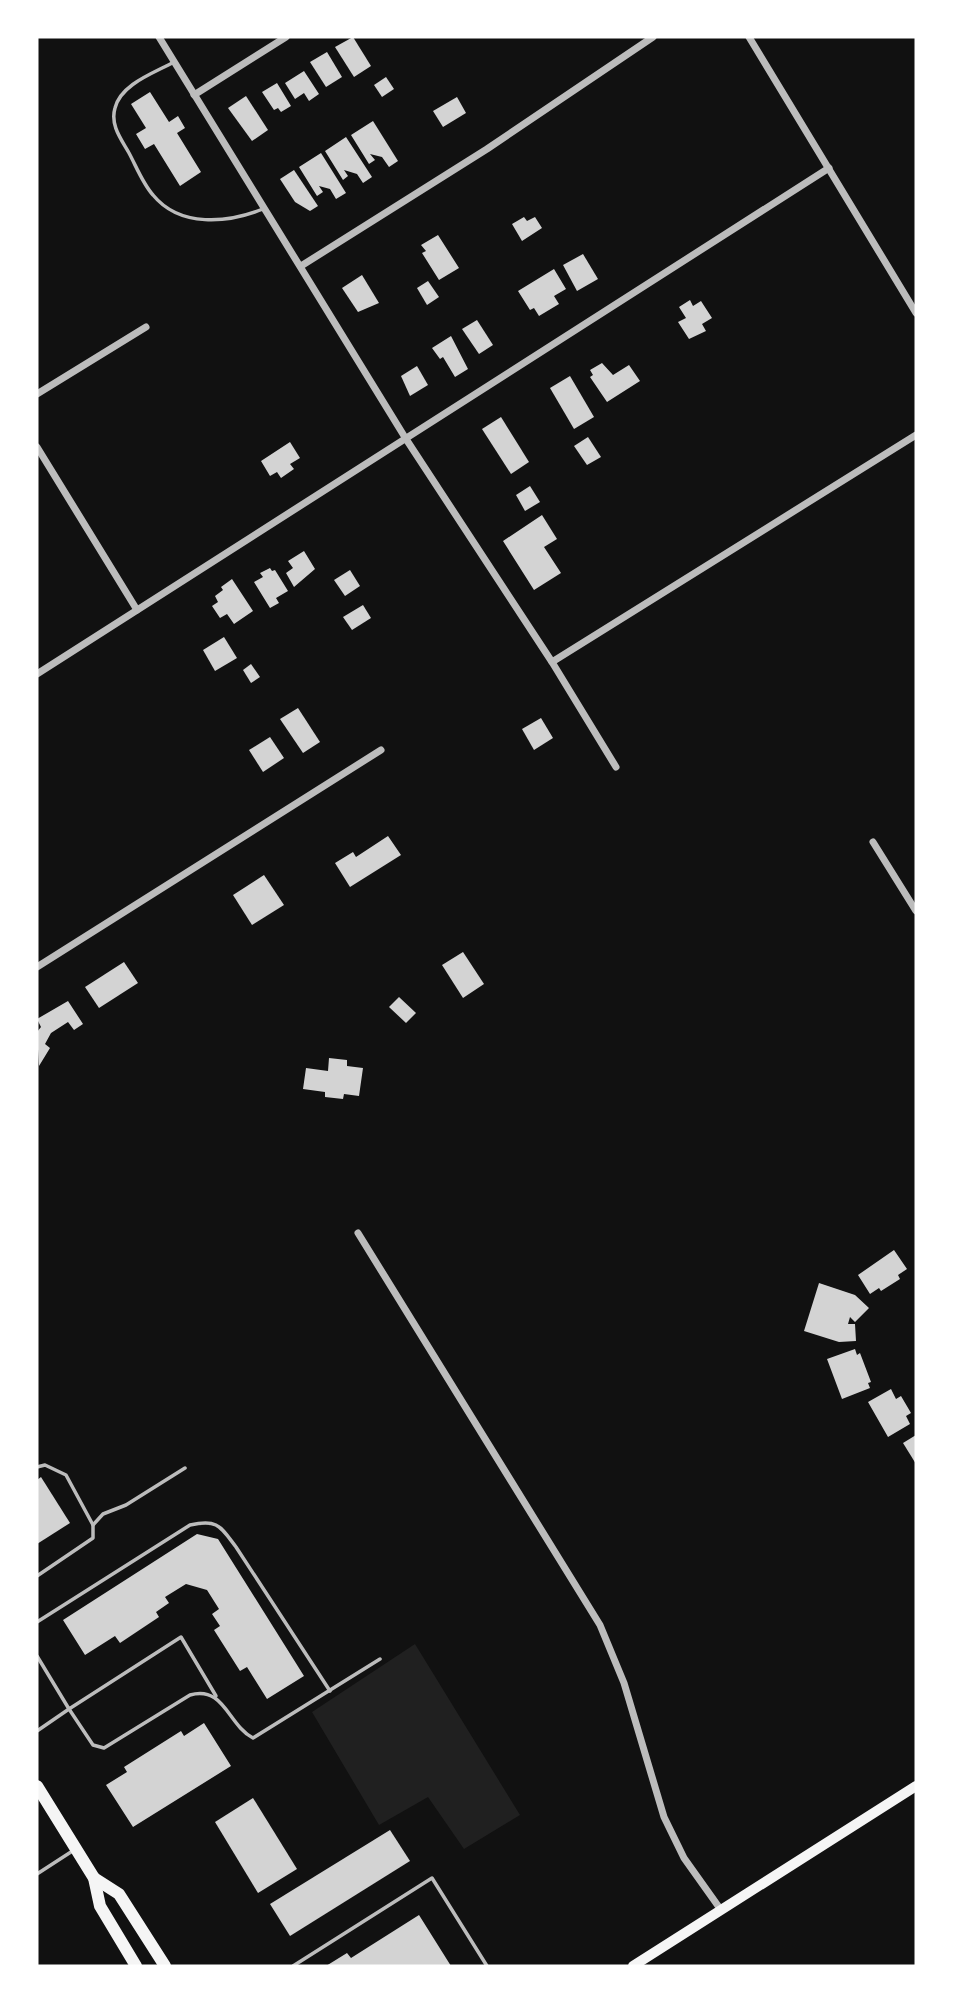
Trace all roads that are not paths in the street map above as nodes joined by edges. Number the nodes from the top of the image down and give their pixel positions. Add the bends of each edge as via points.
1 (159, 37) edge
2 (286, 37) edge
3 (653, 37) edge
4 (748, 37) edge
5 (174, 62) junction
6 (194, 95) junction
7 (829, 168) junction
8 (265, 209) junction
9 (301, 265) junction
10 (916, 313) edge
11 (146, 327) dead end
12 (37, 394) edge
13 (916, 435) edge
14 (406, 439) junction
15 (37, 447) edge
16 (137, 610) junction
17 (552, 662) junction
18 (37, 674) edge
19 (381, 750) dead end
20 (616, 767) dead end
21 (873, 842) dead end
22 (916, 911) edge
23 (37, 968) edge
24 (358, 1233) dead end
25 (37, 1467) edge
26 (186, 1468) dead end
27 (93, 1525) junction
28 (37, 1576) edge
29 (37, 1622) edge
30 (37, 1657) edge
31 (380, 1659) dead end
32 (330, 1691) junction
33 (217, 1697) junction
34 (69, 1709) junction
35 (37, 1731) edge
36 (37, 1786) edge
37 (916, 1786) edge
38 (76, 1849) junction
39 (37, 1874) edge
40 (94, 1878) junction
41 (721, 1910) junction
42 (136, 1966) edge
43 (165, 1966) edge
44 (293, 1966) edge
45 (487, 1966) edge
46 (633, 1966) edge

1 - 5 street
2 - 6 street
3 - 9 street via 487,149
4 - 7 street
5 - 6 street
5 - 8 lane via 124,92 115,107 114,127 153,196 192,219 242,218
6 - 8 street
7 - 10 street
7 - 14 street
8 - 9 street
9 - 14 street
11 - 12 street
13 - 17 street
14 - 16 street
14 - 17 street
15 - 16 street
16 - 18 street
17 - 20 street
19 - 23 street
21 - 22 street
24 - 41 street via 600,1625 624,1682 664,1817 684,1858
25 - 27 lane via 45,1465 66,1475
26 - 27 lane via 103,1514
27 - 28 lane via 93,1538
29 - 32 lane via 190,1525 210,1521 221,1527 236,1547
30 - 34 lane
31 - 32 lane
32 - 33 lane via 253,1738
33 - 34 lane via 200,1692 190,1695 104,1748 93,1745
33 - 34 lane via 181,1637
34 - 35 lane
36 - 38 main road
37 - 41 main road
38 - 39 lane
38 - 40 main road
40 - 42 main road via 100,1906
40 - 43 main road via 119,1894
41 - 46 main road
44 - 45 lane via 432,1878

